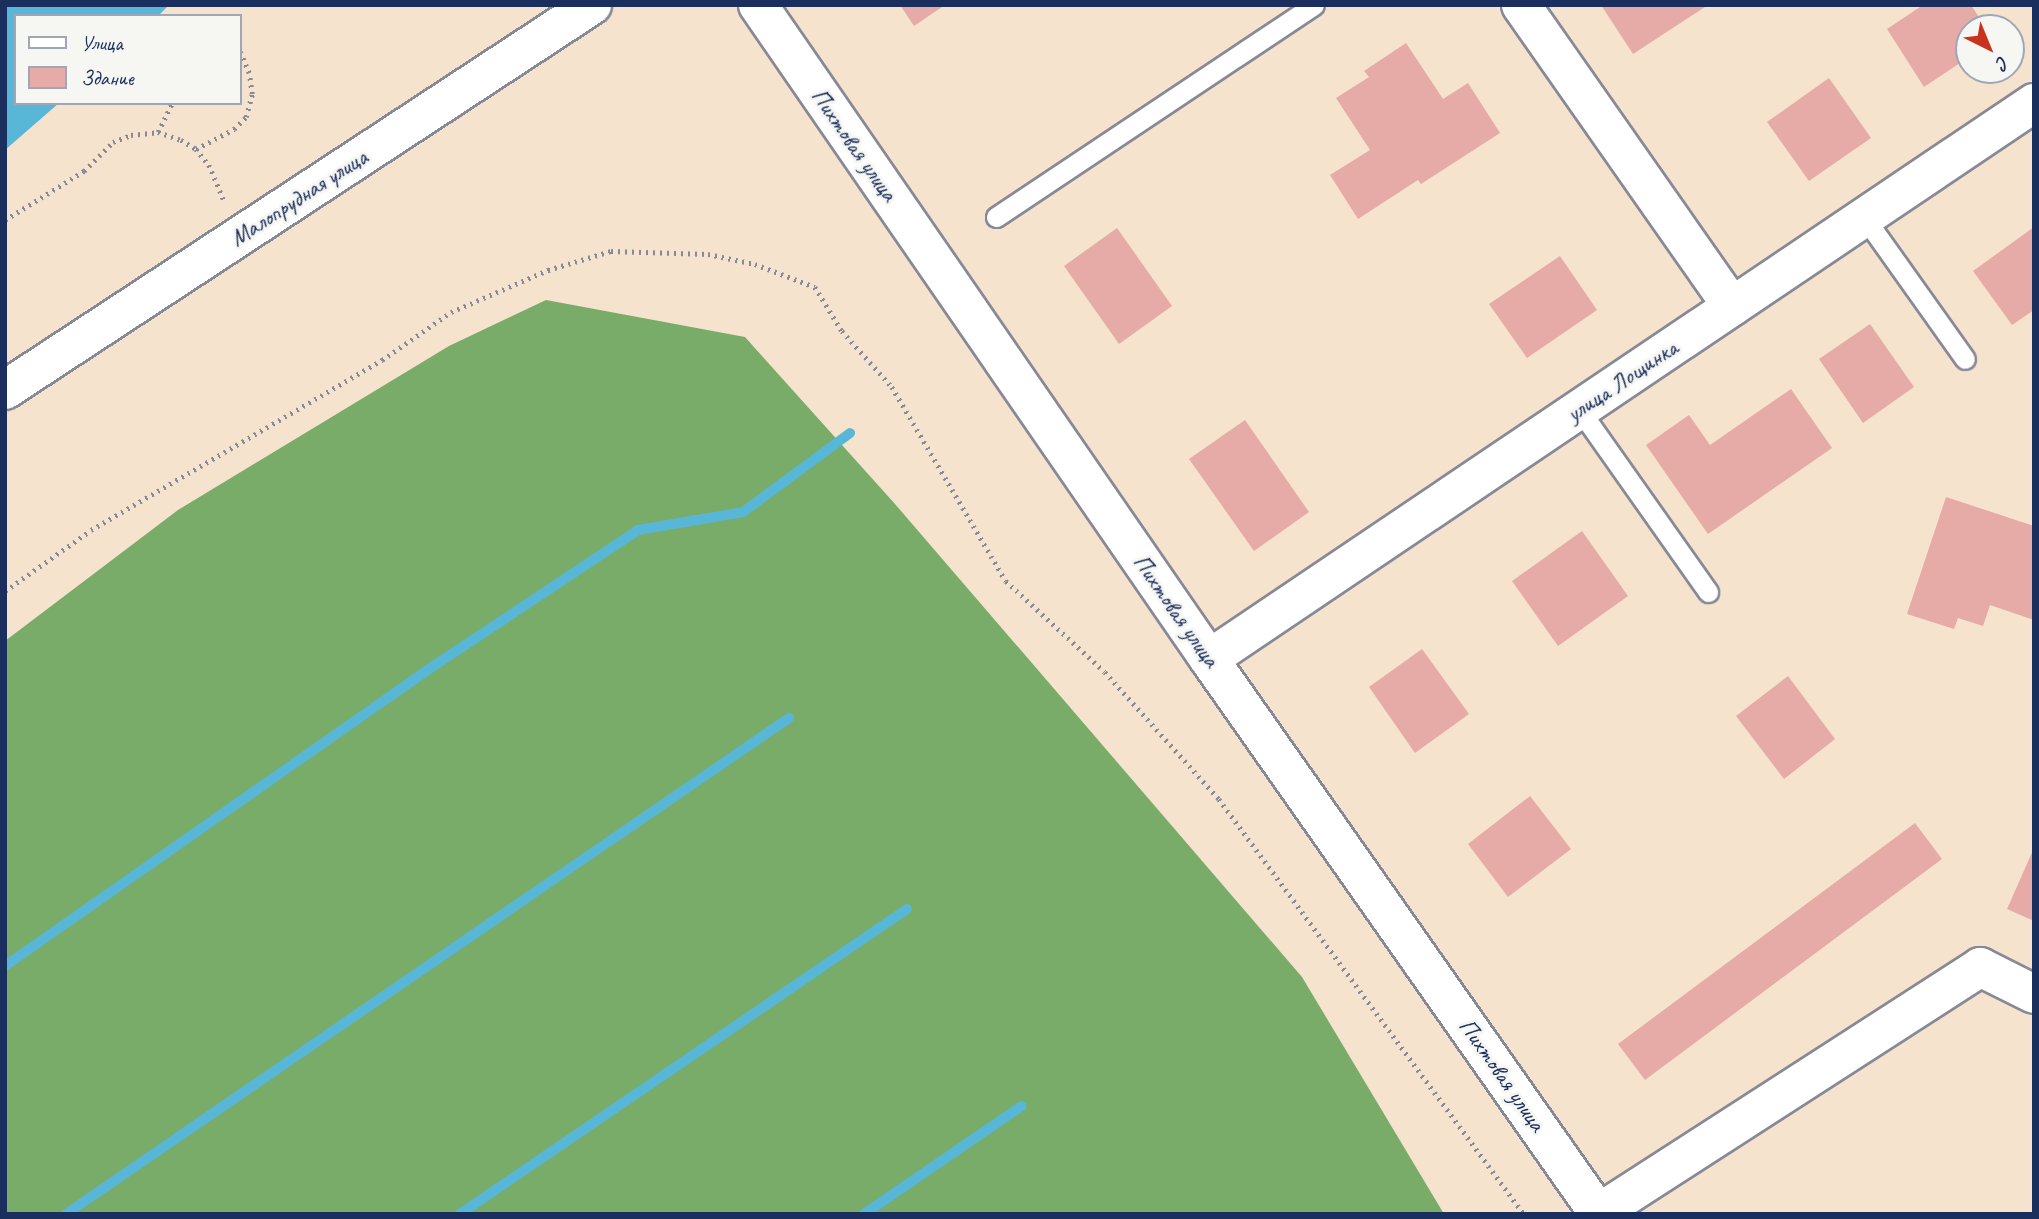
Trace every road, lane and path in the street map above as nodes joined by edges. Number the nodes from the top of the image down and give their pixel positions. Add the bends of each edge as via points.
1 (592, 5) edge
2 (758, 5) edge
3 (1314, 5) edge
4 (1521, 5) edge
5 (242, 57) edge
6 (2034, 103) edge
7 (171, 105) edge
8 (158, 132) junction
9 (195, 149) junction
10 (996, 217) dead end
11 (1864, 217) junction
12 (5, 220) edge
13 (237, 239) junction
14 (1732, 306) junction
15 (1965, 359) dead end
16 (5, 390) edge
17 (1579, 410) junction
18 (5, 590) edge
19 (1708, 592) dead end
20 (1209, 659) junction
21 (2034, 994) edge
22 (1599, 1213) edge
23 (1524, 1214) edge

1 - 13 street, Малопрудная улица
2 - 20 street, Пихтовая улица
3 - 10 lane
4 - 14 street
5 - 9 path via 252,93 246,117 234,129
6 - 11 street, улица Лощинка
7 - 8 path
8 - 9 path
8 - 12 path via 113,142 84,171
9 - 13 path via 217,178
11 - 14 street, улица Лощинка
11 - 15 lane
13 - 16 street, Малопрудная улица
14 - 17 street, улица Лощинка
17 - 19 lane
17 - 20 street, улица Лощинка
18 - 23 path via 91,530 382,360 451,312 548,270 611,251 708,254 755,264 815,287 842,331 892,387 1006,582 1105,672 1219,799
20 - 22 street, Пихтовая улица
21 - 22 street via 1980,967

